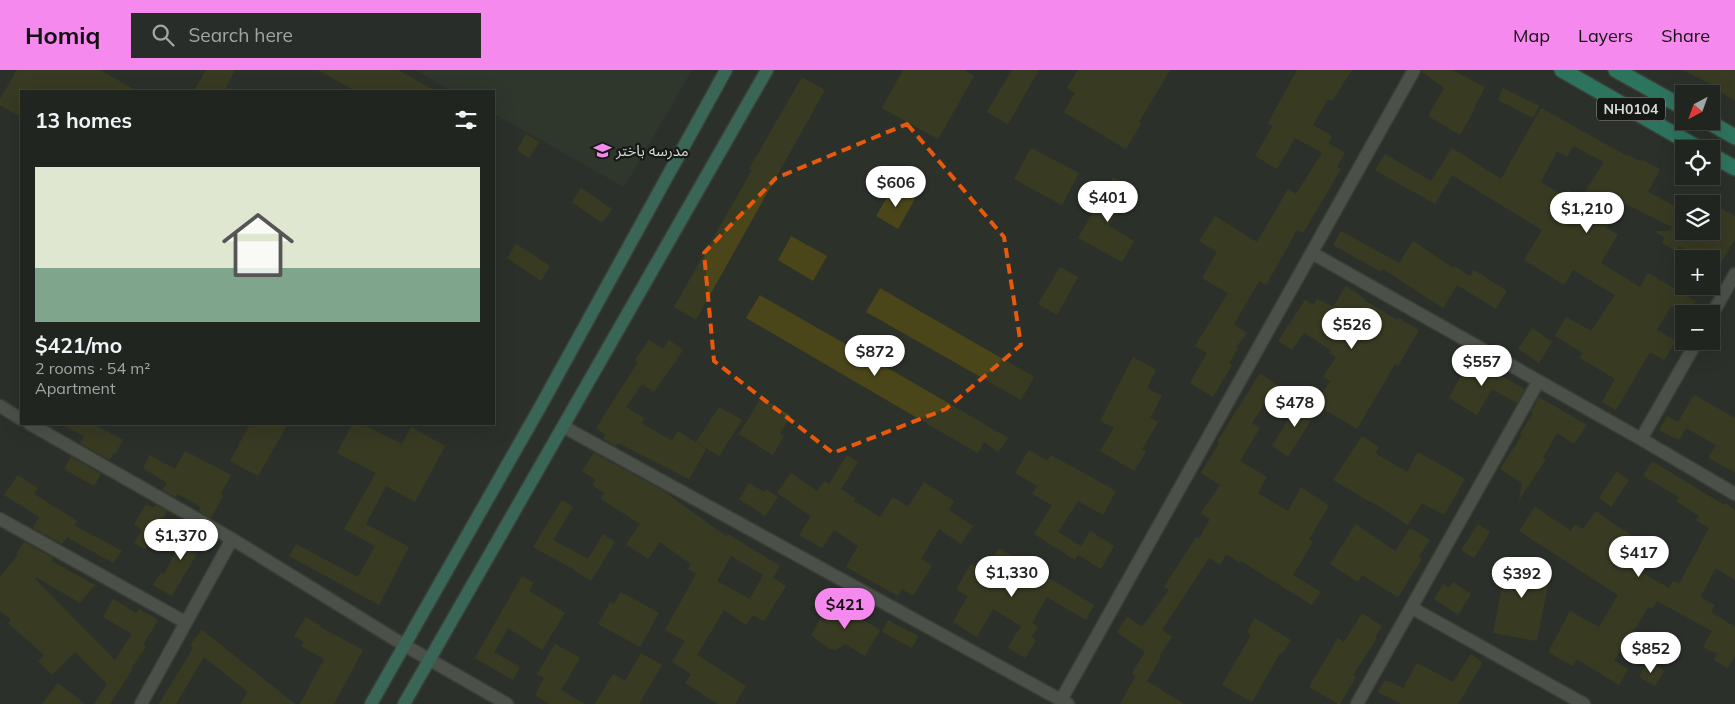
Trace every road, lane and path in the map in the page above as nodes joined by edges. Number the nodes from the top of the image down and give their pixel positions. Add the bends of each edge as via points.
1 (726, 70) edge
2 (767, 70) edge
3 (1414, 70) edge
4 (1562, 70) edge
5 (1616, 70) edge
6 (1675, 103) edge
7 (1720, 128) edge
8 (1735, 137) edge
9 (1684, 140) edge
10 (1720, 160) edge
11 (1735, 168) edge
12 (1312, 254) junction
13 (1735, 274) edge
14 (1717, 305) edge
15 (1692, 350) edge
16 (1538, 382) junction
17 (0, 406) edge
18 (20, 418) edge
19 (32, 425) edge
20 (564, 426) junction
21 (1642, 439) junction
22 (1735, 494) edge
23 (0, 520) edge
24 (232, 539) junction
25 (1412, 608) junction
26 (185, 622) junction
27 (404, 644) junction
28 (430, 659) junction
29 (1064, 702) edge
30 (141, 704) edge
31 (371, 704) edge
32 (404, 704) edge
33 (507, 704) edge
34 (1357, 704) edge
35 (1584, 704) edge

1 - 27 main road via 539,409
2 - 20 main road
3 - 12 street
4 - 9 highway, NH0104
5 - 6 highway, NH0104
7 - 8 highway
10 - 11 highway
12 - 16 street
12 - 29 street
13 - 14 street
15 - 21 street
16 - 21 street
16 - 25 street
17 - 18 street
19 - 24 street
20 - 28 main road
20 - 29 street
21 - 22 street
23 - 26 street
24 - 26 street
24 - 27 street
25 - 34 street
25 - 35 street
26 - 30 street
27 - 28 street
27 - 31 main road
28 - 32 main road
28 - 33 street

